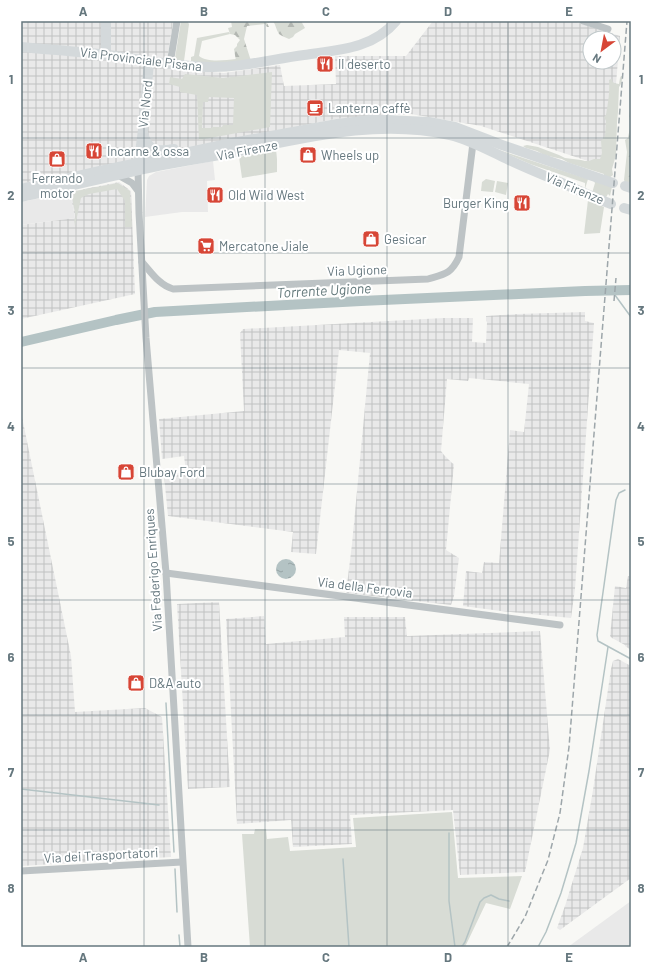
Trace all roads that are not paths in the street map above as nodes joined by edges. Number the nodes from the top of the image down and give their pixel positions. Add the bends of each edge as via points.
1 (106, 21) edge
2 (177, 21) edge
3 (396, 21) edge
4 (583, 21) edge
5 (608, 29) dead end
6 (21, 47) edge
7 (106, 55) junction
8 (149, 62) junction
9 (170, 64) junction
10 (143, 130) junction
11 (232, 143) junction
12 (473, 143) junction
13 (502, 145) junction
14 (138, 167) junction
15 (118, 175) junction
16 (613, 183) dead end
17 (21, 189) edge
18 (138, 191) junction
19 (21, 197) edge
20 (611, 204) dead end
21 (142, 262) junction
22 (166, 573) junction
23 (560, 625) dead end
24 (182, 862) junction
25 (21, 871) edge
26 (188, 947) edge

1 - 7 main road
2 - 9 street
3 - 9 main road, Via Provinciale Pisana via 376,38 340,50 209,68
4 - 5 street
6 - 7 main road, Via Provinciale Pisana
7 - 8 main road, Via Provinciale Pisana
8 - 9 main road, Via Provinciale Pisana
8 - 10 main road, Via Nord
10 - 11 main road, Via Firenze via 149,146 159,151 211,142
10 - 14 main road, Via Nord
11 - 13 main road, Via Firenze via 337,124 385,120 429,122 455,127
11 - 14 main road, Via Firenze
12 - 13 main road, Via Firenze
12 - 14 main road, Via Firenze via 450,135 419,130 366,129
12 - 20 main road, Via Firenze
12 - 21 street, Via Ugione via 459,257 450,272 445,274 428,279 173,289 161,283
13 - 16 main road, Via Firenze
14 - 15 main road, Via Firenze
14 - 17 main road, Via Firenze via 100,171
14 - 18 street, Via Federigo Enriques
15 - 18 street via 132,183
15 - 19 main road, Via Firenze
18 - 21 street, Via Federigo Enriques
21 - 22 street, Via Federigo Enriques
22 - 23 street, Via della Ferrovia
22 - 24 street, Via Federigo Enriques
24 - 25 street, Via dei Trasportatori
24 - 26 street, Via Federigo Enriques

